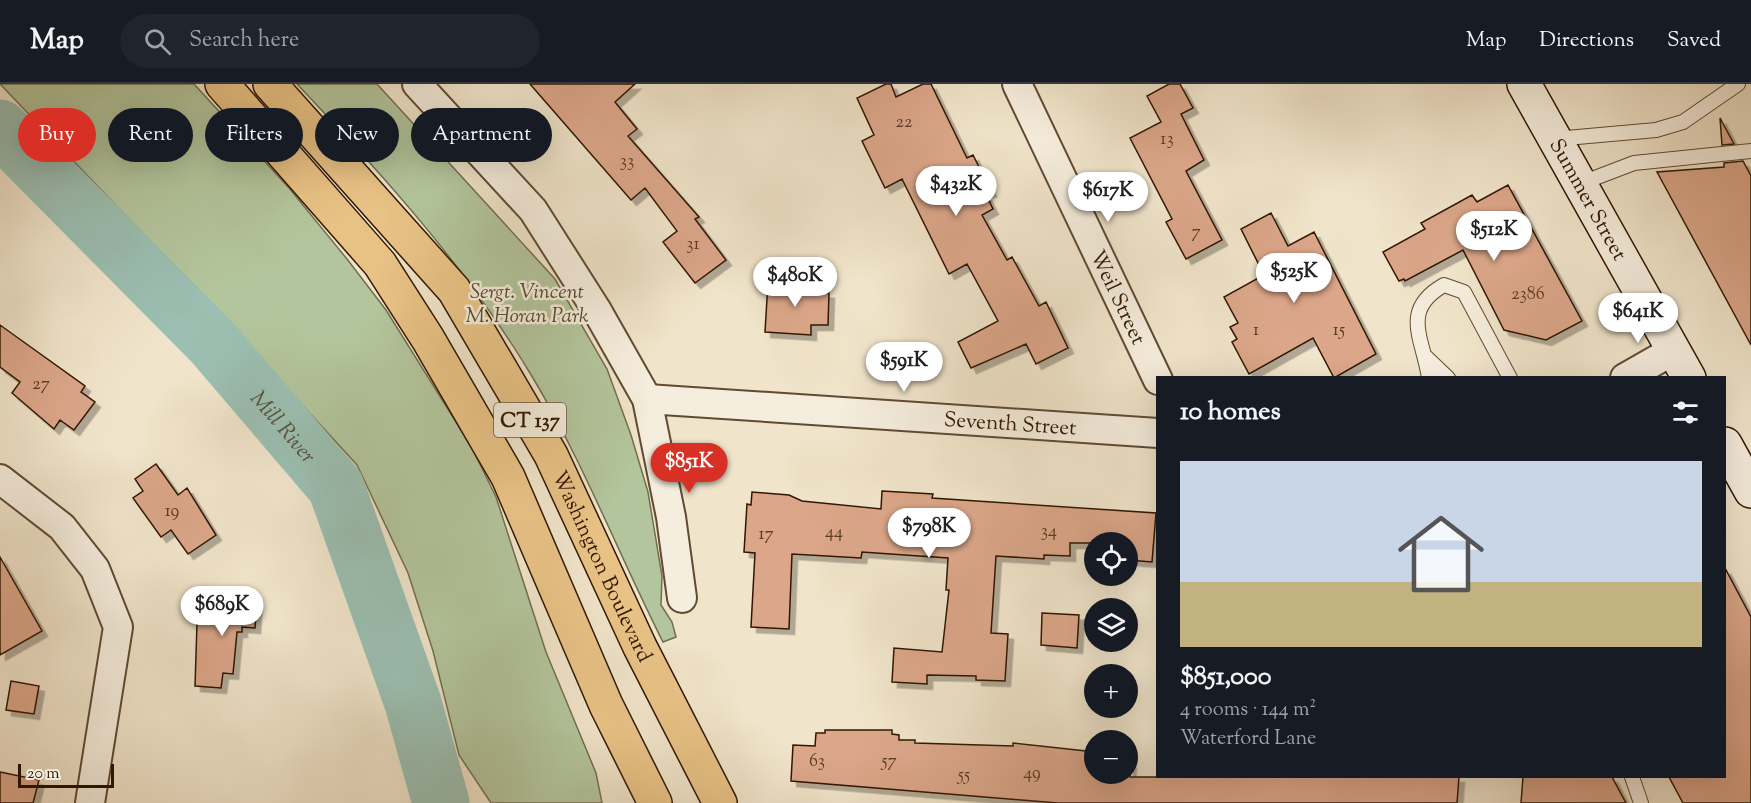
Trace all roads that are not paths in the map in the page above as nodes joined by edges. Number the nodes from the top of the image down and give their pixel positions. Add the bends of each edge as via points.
1 (222, 84) edge
2 (270, 84) edge
3 (417, 84) edge
4 (1017, 84) edge
5 (1524, 84) edge
6 (1738, 84) edge
7 (1553, 139) junction
8 (1751, 151) edge
9 (1579, 184) junction
10 (1426, 357) junction
11 (1681, 364) edge
12 (1156, 376) edge
13 (1429, 376) edge
14 (1446, 376) edge
15 (1509, 376) edge
16 (1633, 376) edge
17 (647, 399) junction
18 (1156, 433) edge
19 (1726, 446) edge
20 (0, 479) edge
21 (1751, 491) edge
22 (682, 598) dead end
23 (1632, 778) edge
24 (90, 803) edge
25 (656, 803) edge
26 (720, 803) edge
27 (1641, 803) edge

1 - 25 main road, CT 137 via 380,264 428,339 508,477 606,705
2 - 26 main road, Washington Boulevard / CT 137 via 454,290 551,455 640,647
3 - 17 street via 533,210
4 - 12 street, Weil Street
5 - 7 main road, Summer Street
6 - 7 lane via 1683,122 1656,130
7 - 9 main road, Summer Street
8 - 9 lane via 1634,163
9 - 11 main road, Summer Street
10 - 13 lane
10 - 14 lane
10 - 15 lane via 1417,312 1432,292 1444,285 1453,287 1464,292 1470,301
11 - 16 street
17 - 18 street, Seventh Street
17 - 22 street via 671,517
19 - 21 main road
20 - 24 street via 62,527 95,569 118,627
23 - 27 lane

